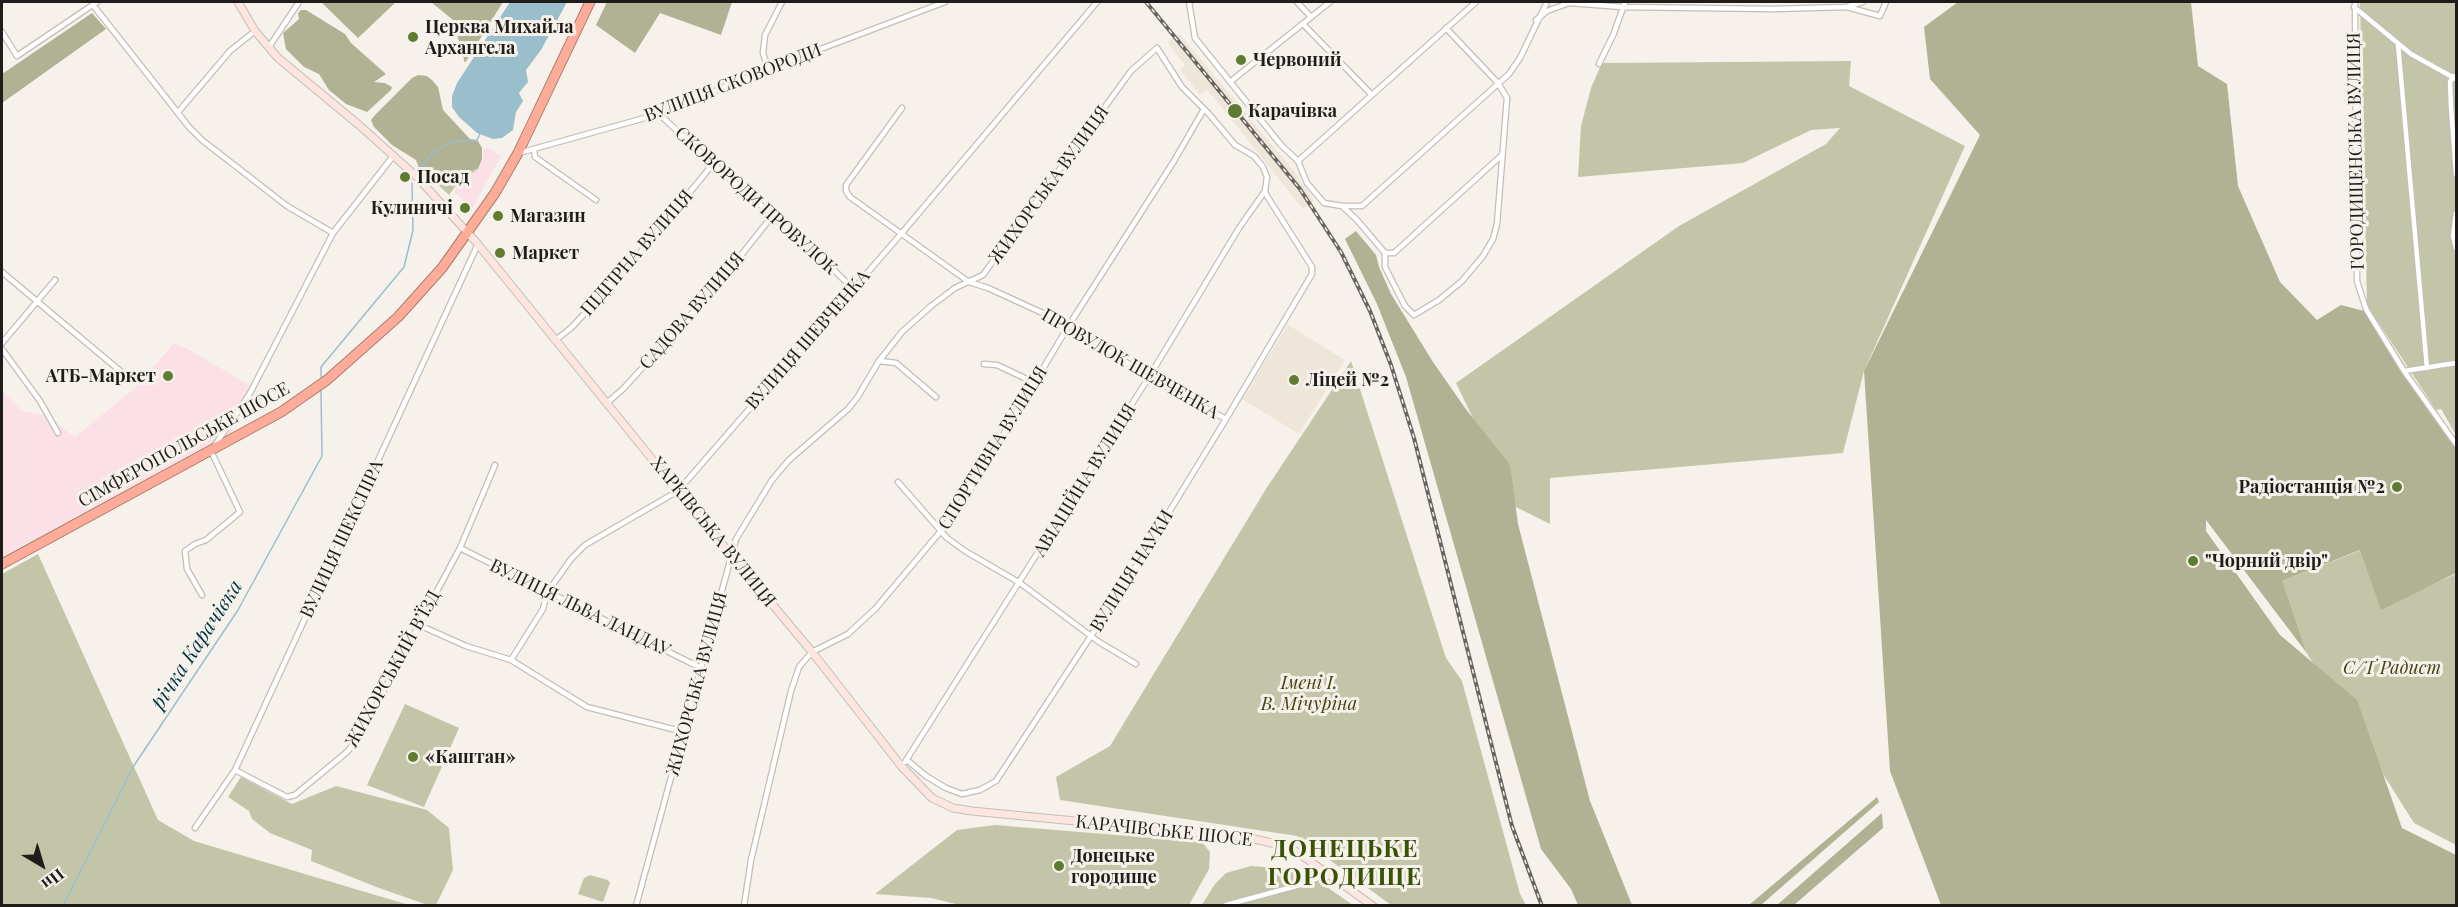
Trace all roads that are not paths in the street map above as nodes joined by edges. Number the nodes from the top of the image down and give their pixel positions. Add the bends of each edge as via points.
1 (238, 2) edge
2 (299, 2) edge
3 (590, 2) edge
4 (782, 2) edge
5 (945, 2) edge
6 (1097, 2) edge
7 (1189, 2) edge
8 (1297, 2) edge
9 (1330, 2) edge
10 (1476, 2) edge
11 (1547, 2) edge
12 (1568, 2) edge
13 (1702, 2) edge
14 (1773, 2) edge
15 (1863, 2) edge
16 (1886, 2) edge
17 (95, 3) edge
18 (1624, 4) edge
19 (1847, 4) edge
20 (2354, 4) edge
21 (1703, 8) junction
22 (1773, 9) junction
23 (1311, 17) junction
24 (1536, 20) junction
25 (1303, 24) junction
26 (1446, 28) junction
27 (255, 31) junction
28 (2, 32) edge
29 (2398, 44) junction
30 (268, 47) junction
31 (1599, 64) dead end
32 (768, 69) junction
33 (2455, 77) edge
34 (1230, 82) junction
35 (1498, 84) junction
36 (1372, 95) junction
37 (902, 108) dead end
38 (1204, 109) junction
39 (179, 111) junction
40 (659, 114) junction
41 (534, 149) junction
42 (518, 153) junction
43 (394, 155) junction
44 (1502, 155) junction
45 (1298, 161) junction
46 (713, 164) junction
47 (2457, 174) edge
48 (1265, 191) junction
49 (596, 200) dead end
50 (1342, 207) junction
51 (2457, 213) edge
52 (773, 215) junction
53 (468, 232) junction
54 (333, 233) junction
55 (901, 234) junction
56 (478, 244) junction
57 (2457, 248) edge
58 (1384, 254) junction
59 (2, 272) edge
60 (56, 280) dead end
61 (969, 282) junction
62 (853, 289) junction
63 (37, 302) junction
64 (1069, 326) junction
65 (557, 339) junction
66 (2, 343) edge
67 (2, 349) edge
68 (879, 361) junction
69 (2457, 363) edge
70 (984, 364) dead end
71 (2427, 368) junction
72 (2404, 371) junction
73 (1149, 377) junction
74 (131, 380) dead end
75 (1035, 383) junction
76 (936, 397) dead end
77 (608, 402) junction
78 (1226, 419) junction
79 (58, 433) dead end
80 (2457, 433) edge
81 (2449, 434) junction
82 (2457, 444) edge
83 (211, 451) junction
84 (495, 465) dead end
85 (898, 482) dead end
86 (678, 491) junction
87 (940, 532) junction
88 (460, 548) junction
89 (731, 554) junction
90 (2, 564) edge
91 (1020, 583) junction
92 (547, 593) junction
93 (202, 595) dead end
94 (419, 625) junction
95 (1091, 636) junction
96 (812, 652) junction
97 (512, 660) junction
98 (1136, 664) dead end
99 (701, 668) junction
100 (684, 732) junction
101 (907, 760) junction
102 (902, 767) junction
103 (235, 770) junction
104 (972, 811) joint
105 (195, 828) dead end
106 (1328, 874) junction
107 (1226, 905) edge
108 (636, 906) edge
109 (744, 906) edge
110 (1372, 906) edge

1 - 27 main road, ХАРКІВСЬКА ВУЛИЦЯ
2 - 30 street
3 - 42 highway, СІМФЕРОПОЛЬСЬКЕ ШОСЕ
4 - 32 street via 765,35 763,53
5 - 32 street, ВУЛИЦЯ СКОВОРОДИ
6 - 55 street, ВУЛИЦЯ ШЕВЧЕНКА
7 - 34 street via 1195,38
8 - 23 street
9 - 23 street
10 - 26 street
11 - 24 street
12 - 18 street
12 - 24 street via 1547,10
13 - 21 street
14 - 22 street
15 - 19 street
16 - 19 street via 1880,16
17 - 28 street via 17,56
17 - 39 street
18 - 21 street
18 - 31 street
19 - 22 street
20 - 29 street
20 - 72 street, ГОРОДИЩЕНСЬКА ВУЛИЦЯ via 2357,281 2366,309
21 - 22 street
23 - 25 street
24 - 35 street via 1520,58
25 - 34 street
25 - 36 street
26 - 35 street
26 - 36 street
27 - 30 main road, ХАРКІВСЬКА ВУЛИЦЯ
27 - 39 street via 230,51
29 - 33 street
29 - 71 street
30 - 43 main road, ХАРКІВСЬКА ВУЛИЦЯ
32 - 40 street, ВУЛИЦЯ СКОВОРОДИ
33 - 47 street via 2450,82
34 - 45 street
35 - 44 street via 1507,98
35 - 50 street via 1362,206
36 - 45 street
37 - 55 street, ПРОВУЛОК ШЕВЧЕНКА via 846,185 850,196
38 - 48 street via 1235,145 1254,156 1263,167 1267,177
38 - 61 street, ЖИХОРСЬКА ВУЛИЦЯ via 1182,87 1157,48 1131,71 983,275
38 - 64 street, СПОРТИВНА ВУЛИЦЯ
39 - 54 street via 202,140 287,206
40 - 41 street, ВУЛИЦЯ СКОВОРОДИ
40 - 46 street, СКОВОРОДИ ПРОВУЛОК
41 - 42 street, ВУЛИЦЯ СКОВОРОДИ
41 - 49 street via 535,157
42 - 53 highway, СІМФЕРОПОЛЬСЬКЕ ШОСЕ
43 - 53 main road, ХАРКІВСЬКА ВУЛИЦЯ
43 - 54 street
44 - 58 street via 1394,253
44 - 58 street via 1494,239 1462,280 1439,300 1414,315 1405,306 1385,267
45 - 50 street via 1307,183 1324,203
46 - 52 street, СКОВОРОДИ ПРОВУЛОК
46 - 65 street, ПІДГІРНА ВУЛИЦЯ via 634,260
48 - 73 street, АВІАЦІЙНА ВУЛИЦЯ
48 - 78 street, ВУЛИЦЯ НАУКИ via 1312,274
50 - 58 street
51 - 57 street via 2452,236
52 - 62 street, СКОВОРОДИ ПРОВУЛОК
52 - 77 street, САДОВА ВУЛИЦЯ via 715,288
53 - 56 main road, ХАРКІВСЬКА ВУЛИЦЯ
53 - 83 highway, СІМФЕРОПОЛЬСЬКЕ ШОСЕ via 431,281 349,362 281,412
54 - 83 street via 249,395
55 - 61 street, ПРОВУЛОК ШЕВЧЕНКА
55 - 62 street, ВУЛИЦЯ ШЕВЧЕНКА
56 - 65 main road, ХАРКІВСЬКА ВУЛИЦЯ
56 - 103 street, ВУЛИЦЯ ШЕКСПІРА
59 - 63 street
60 - 63 street
61 - 64 street, ПРОВУЛОК ШЕВЧЕНКА
61 - 68 street, ЖИХОРСЬКА ВУЛИЦЯ via 931,306 902,332
62 - 86 street, ВУЛИЦЯ ШЕВЧЕНКА
63 - 66 street
63 - 74 street
64 - 73 street, ПРОВУЛОК ШЕВЧЕНКА
64 - 75 street, СПОРТИВНА ВУЛИЦЯ
65 - 77 main road, ХАРКІВСЬКА ВУЛИЦЯ
67 - 79 street
68 - 76 street via 896,363
68 - 89 street, ЖИХОРСЬКА ВУЛИЦЯ via 848,409 789,460 772,480
69 - 71 street
70 - 75 street via 997,365
71 - 72 street
72 - 81 street, ГОРОДИЩЕНСЬКА ВУЛИЦЯ
73 - 78 street, ПРОВУЛОК ШЕВЧЕНКА
73 - 91 street, АВІАЦІЙНА ВУЛИЦЯ
75 - 87 street, СПОРТИВНА ВУЛИЦЯ
77 - 86 main road, ХАРКІВСЬКА ВУЛИЦЯ
78 - 95 street, ВУЛИЦЯ НАУКИ
80 - 81 street
81 - 82 street, ГОРОДИЩЕНСЬКА ВУЛИЦЯ
83 - 90 highway, СІМФЕРОПОЛЬСЬКЕ ШОСЕ
83 - 93 street via 240,512 206,540 185,551 187,569
84 - 88 street, ЖИХОРСЬКИЙ В’ЇЗД
85 - 87 street
86 - 89 main road, ХАРКІВСЬКА ВУЛИЦЯ
86 - 92 street, ВУЛИЦЯ ШЕВЧЕНКА via 585,545
87 - 91 street
87 - 96 street, СПОРТИВНА ВУЛИЦЯ via 876,608 848,634
88 - 92 street, ВУЛИЦЯ ЛЬВА ЛАНДАУ
88 - 94 street, ЖИХОРСЬКИЙ В’ЇЗД
89 - 96 main road, ХАРКІВСЬКА ВУЛИЦЯ
89 - 99 street, ЖИХОРСЬКА ВУЛИЦЯ
91 - 95 street
91 - 101 street, АВІАЦІЙНА ВУЛИЦЯ
92 - 97 street, ВУЛИЦЯ ШЕВЧЕНКА via 543,609
92 - 99 street, ВУЛИЦЯ ЛЬВА ЛАНДАУ
94 - 97 street via 466,646
94 - 103 street, ЖИХОРСЬКИЙ В’ЇЗД via 358,739 295,795 287,797
95 - 98 street
95 - 101 street, ВУЛИЦЯ НАУКИ via 996,781 962,794 936,782
96 - 102 main road, ХАРКІВСЬКА ВУЛИЦЯ
96 - 109 street, СПОРТИВНА ВУЛИЦЯ via 799,667 790,691
97 - 100 street via 587,707
99 - 100 street, ЖИХОРСЬКА ВУЛИЦЯ
100 - 108 street, ЖИХОРСЬКА ВУЛИЦЯ
101 - 102 street, АВІАЦІЙНА ВУЛИЦЯ
102 - 104 main road, ХАРКІВСЬКА ВУЛИЦЯ via 932,798 953,808
103 - 105 street, ВУЛИЦЯ ШЕКСПІРА
104 - 106 main road, КАРАЧІВСЬКЕ ШОСЕ via 1250,838 1297,852
106 - 107 street
106 - 110 main road, КАРАЧІВСЬКЕ ШОСЕ

